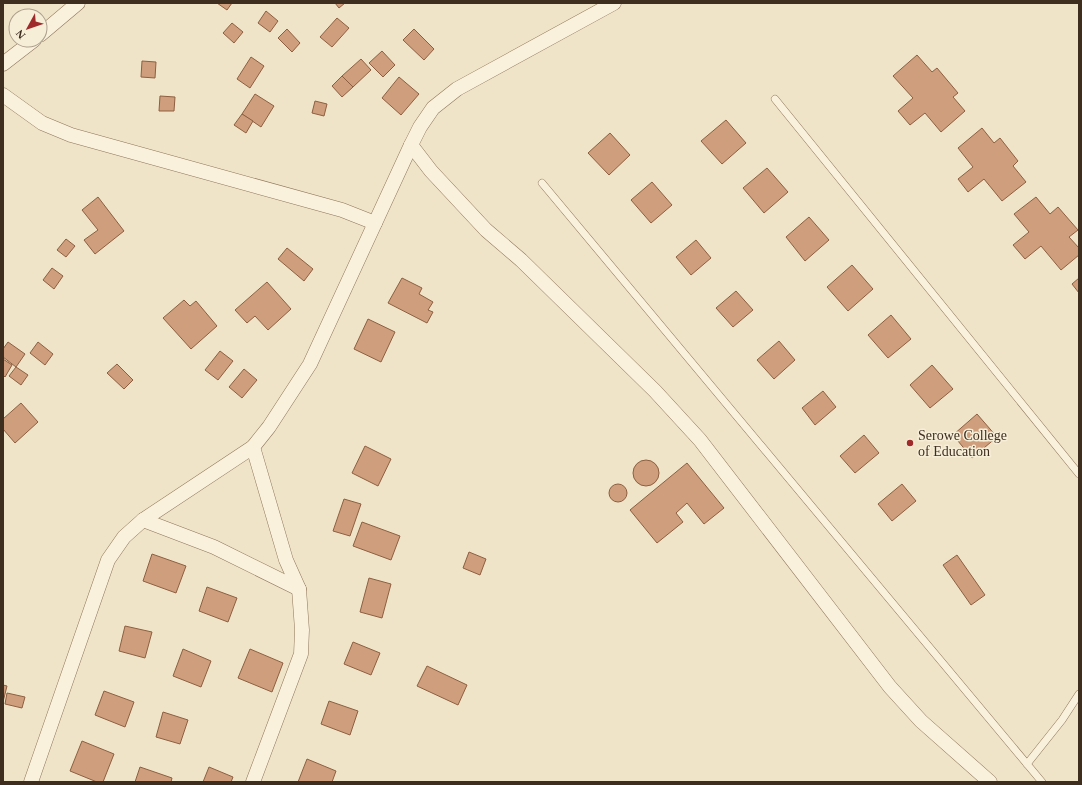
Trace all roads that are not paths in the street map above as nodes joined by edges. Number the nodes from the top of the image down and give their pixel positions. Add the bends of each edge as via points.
1 (78, 3) edge
2 (614, 3) edge
3 (48, 28) edge
4 (24, 48) edge
5 (3, 64) edge
6 (3, 95) edge
7 (775, 99) dead end
8 (411, 145) junction
9 (542, 183) dead end
10 (375, 223) junction
11 (253, 447) junction
12 (1079, 474) edge
13 (143, 520) junction
14 (299, 589) junction
15 (1079, 694) edge
16 (1028, 764) junction
17 (31, 782) edge
18 (253, 782) edge
19 (990, 782) edge
20 (1042, 782) edge

1 - 3 street
2 - 8 street via 457,88 433,108
4 - 5 street
6 - 10 street via 42,123 71,136 342,210
7 - 12 lane
8 - 10 street
8 - 19 street via 431,171 486,230 527,266 655,391 690,430 890,687 921,721
9 - 16 lane
10 - 11 street via 310,364
11 - 13 street
11 - 14 street via 286,560
13 - 14 street via 214,547
13 - 17 street via 124,537 108,560
14 - 18 street via 301,654
15 - 16 lane
16 - 20 lane

